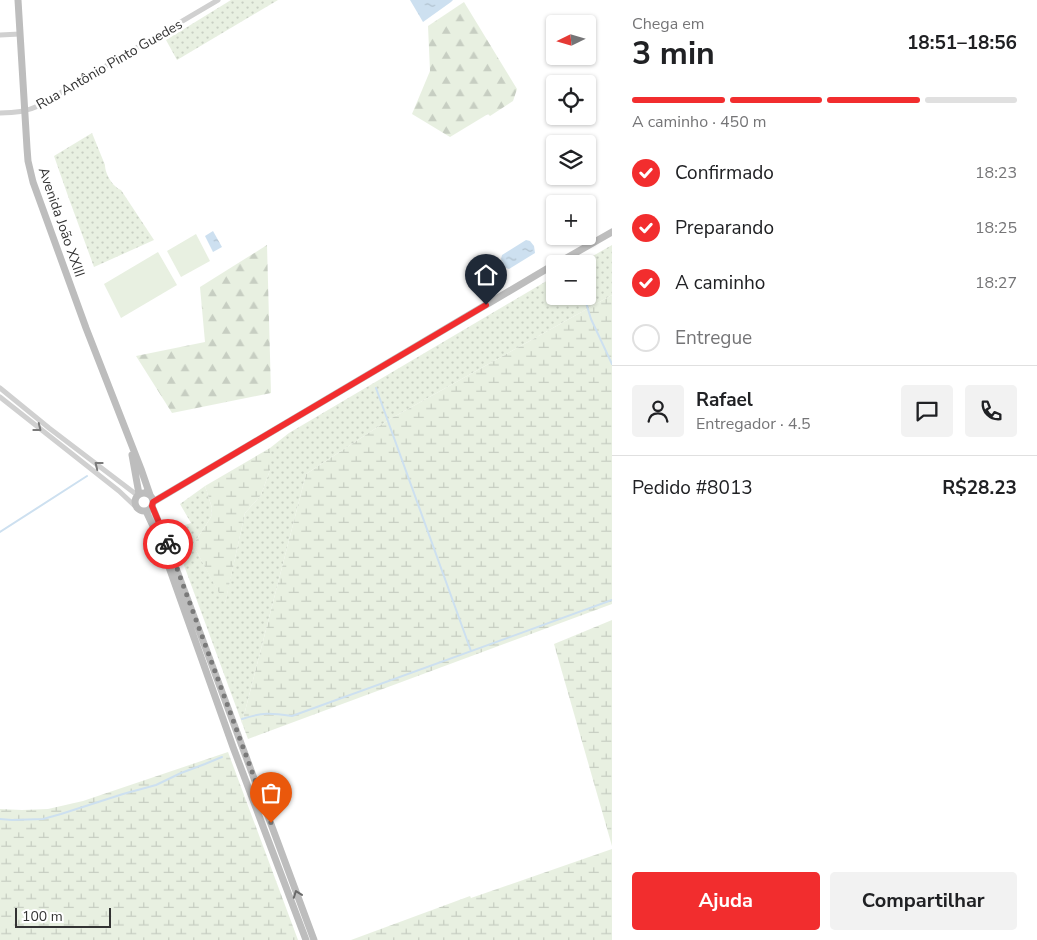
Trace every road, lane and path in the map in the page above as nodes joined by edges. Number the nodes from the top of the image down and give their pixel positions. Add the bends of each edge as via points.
1 (18, 0) edge
2 (218, 0) edge
3 (20, 34) junction
4 (0, 36) edge
5 (25, 111) junction
6 (0, 113) edge
7 (612, 232) edge
8 (572, 255) edge
9 (546, 270) edge
10 (0, 388) edge
11 (0, 398) edge
12 (130, 442) junction
13 (138, 495) junction
14 (150, 503) junction
15 (137, 508) junction
16 (306, 940) edge
17 (314, 940) edge

1 - 3 main road, Avenida João XXIII
2 - 5 street, Rua Antônio Pinto Guedes
3 - 4 street
3 - 5 main road, Avenida João XXIII
5 - 6 street
5 - 12 main road, Avenida João XXIII via 28,162 33,182
7 - 8 main road
9 - 14 main road
13 -> 10 street
11 -> 15 street
12 - 13 main road, Avenida João XXIII
12 - 14 main road, Avenida João XXIII
13 - 14 main road via 146,493
13 - 15 main road via 134,501
14 - 15 main road via 142,511
14 - 16 main road, Avenida João XXIII via 159,539 232,747
17 -> 14 main road, Avenida João XXIII

